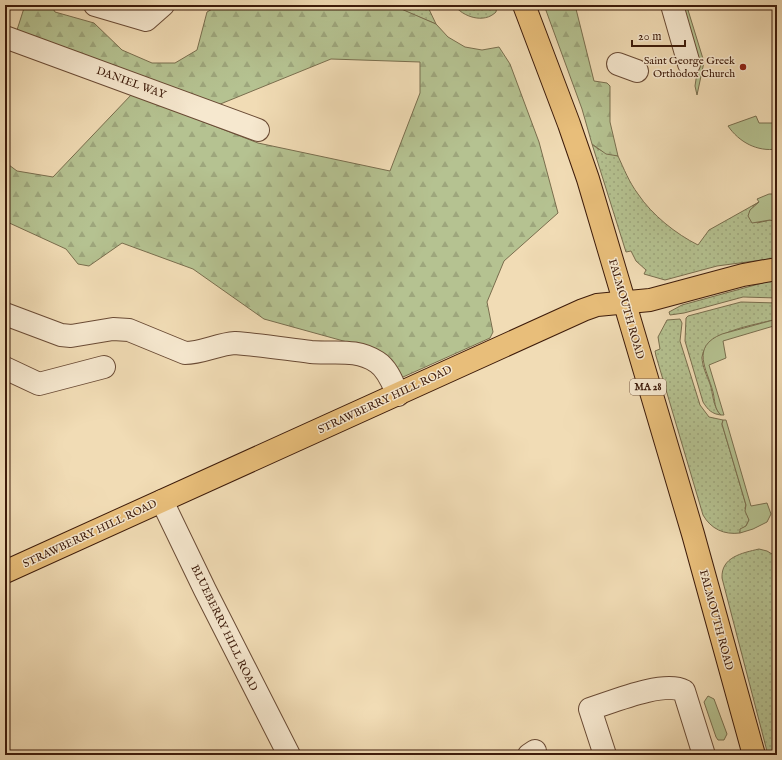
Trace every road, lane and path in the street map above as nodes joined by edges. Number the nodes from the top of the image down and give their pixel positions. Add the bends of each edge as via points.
1 (95, 5) edge
2 (163, 5) edge
3 (524, 5) edge
4 (672, 5) edge
5 (5, 37) edge
6 (689, 64) dead end
7 (258, 130) dead end
8 (777, 269) edge
9 (625, 301) junction
10 (5, 314) edge
11 (104, 367) dead end
12 (5, 368) edge
13 (398, 395) junction
14 (162, 500) junction
15 (5, 572) edge
16 (289, 755) edge
17 (605, 755) edge
18 (704, 755) edge
19 (754, 755) edge

1 - 2 street via 146,20
3 - 9 main road, FALMOUTH ROAD / MA 28 via 569,124
4 - 6 street
5 - 7 street, DANIEL WAY
8 - 9 main road, STRAWBERRY HILL ROAD via 743,275 650,300
9 - 13 main road, STRAWBERRY HILL ROAD via 583,310
9 - 19 main road, FALMOUTH ROAD / MA 28
10 - 13 street via 61,335 129,330 185,352 194,353 225,343 235,343 312,352 353,353 367,356 379,363 388,374
11 - 12 street via 39,384
13 - 14 main road, STRAWBERRY HILL ROAD
14 - 15 main road, STRAWBERRY HILL ROAD
14 - 16 street, BLUEBERRY HILL ROAD
17 - 18 street via 590,709 650,690 677,688 684,691

